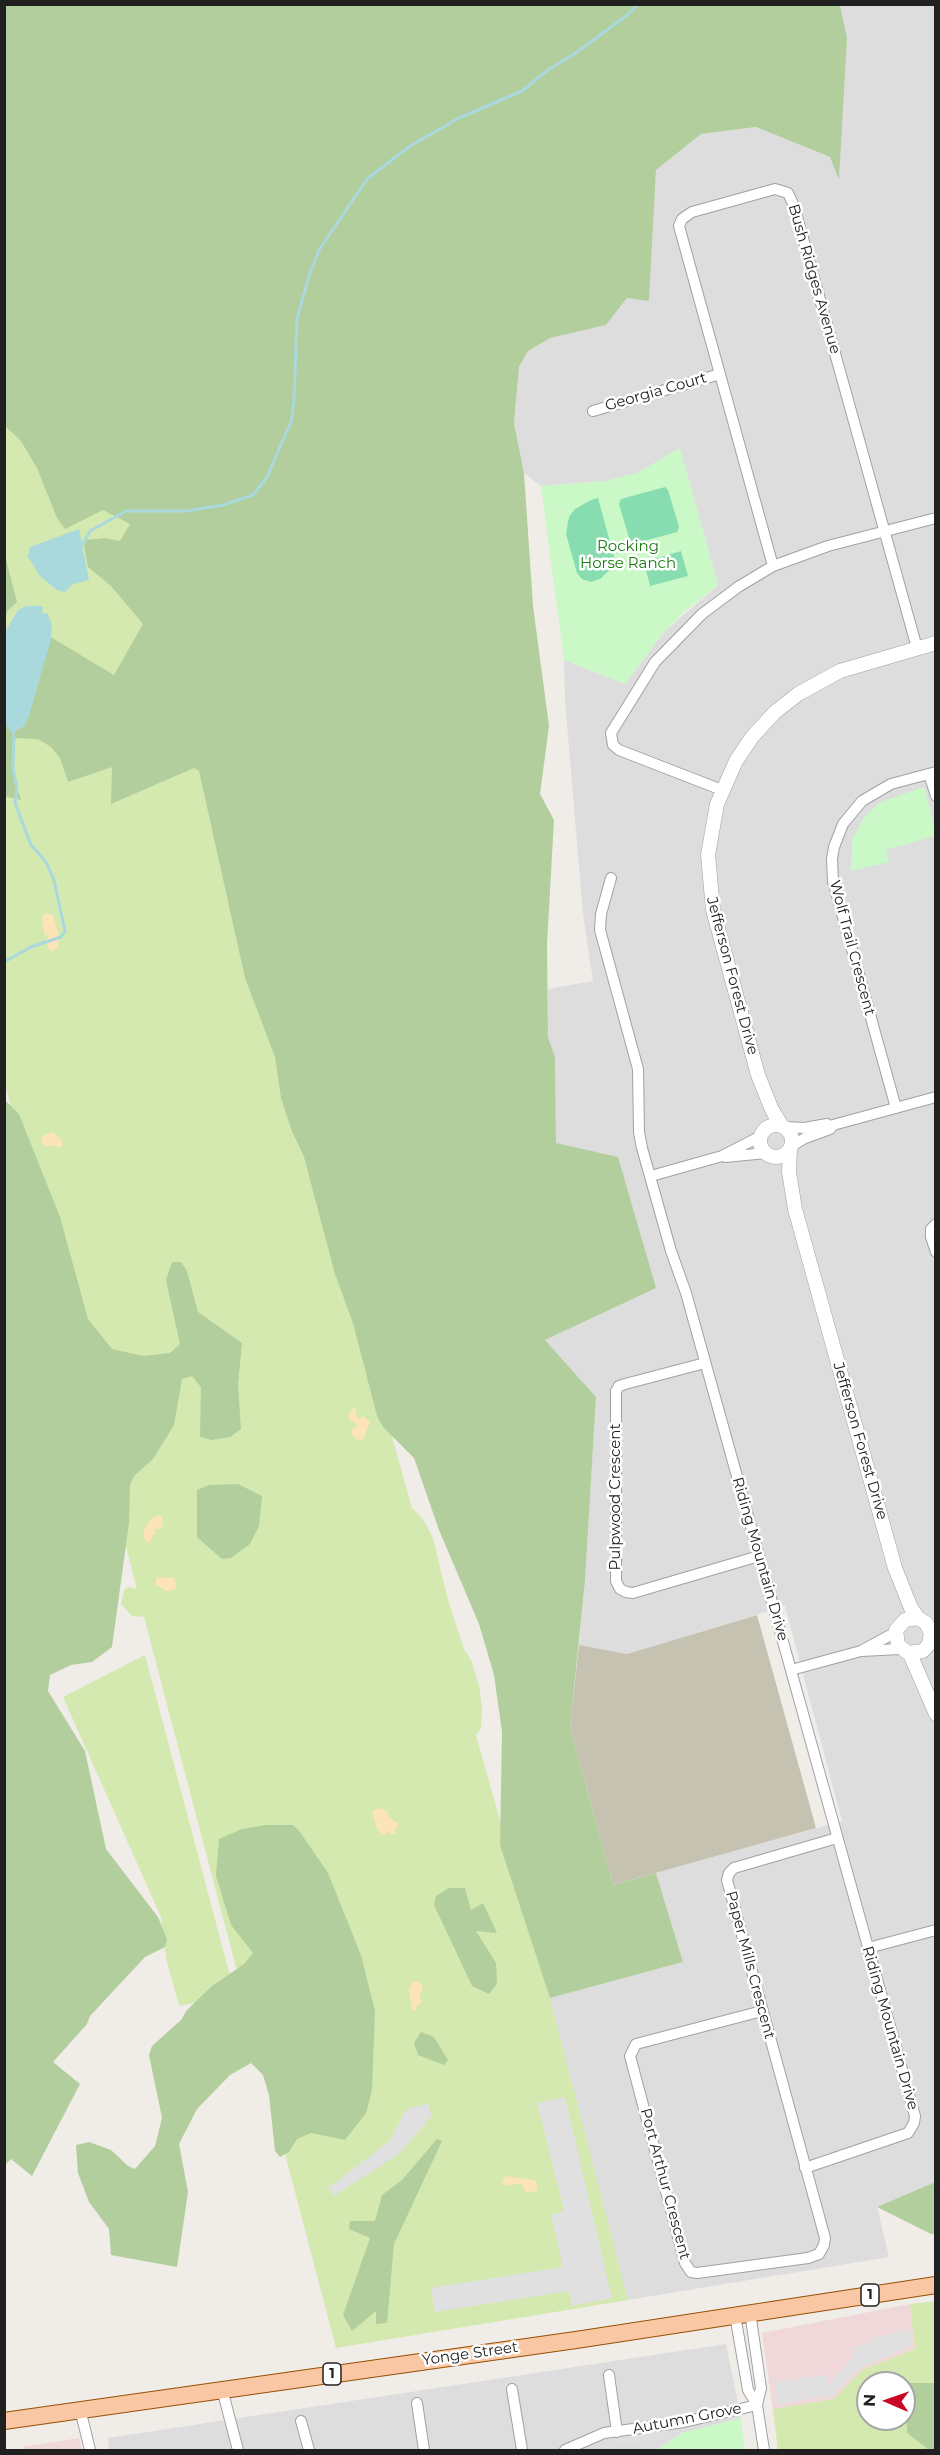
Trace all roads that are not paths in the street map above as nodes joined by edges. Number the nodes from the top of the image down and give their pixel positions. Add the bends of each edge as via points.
1 (720, 374) junction
2 (593, 411) dead end
3 (936, 518) edge
4 (884, 531) junction
5 (773, 566) junction
6 (936, 643) edge
7 (917, 648) junction
8 (932, 773) edge
9 (722, 790) junction
10 (936, 796) edge
11 (611, 878) dead end
12 (758, 1075) junction
13 (936, 1097) edge
14 (896, 1108) junction
15 (833, 1125) junction
16 (784, 1127) junction
17 (762, 1134) junction
18 (791, 1148) junction
19 (768, 1154) junction
20 (722, 1156) junction
21 (651, 1176) junction
22 (795, 1209) junction
23 (936, 1224) edge
24 (936, 1252) edge
25 (705, 1363) junction
26 (759, 1556) junction
27 (895, 1568) junction
28 (927, 1622) edge
29 (898, 1628) junction
30 (931, 1643) edge
31 (861, 1651) junction
32 (905, 1651) junction
33 (791, 1670) junction
34 (935, 1711) edge
35 (837, 1838) junction
36 (936, 1930) edge
37 (868, 1948) junction
38 (762, 2011) junction
39 (805, 2168) junction
40 (936, 2285) edge
41 (743, 2314) junction
42 (609, 2375) dead end
43 (222, 2389) junction
44 (512, 2389) dead end
45 (417, 2403) dead end
46 (757, 2405) junction
47 (80, 2409) junction
48 (4, 2421) edge
49 (301, 2421) dead end
50 (617, 2432) junction
51 (90, 2451) edge
52 (238, 2451) edge
53 (309, 2451) edge
54 (424, 2451) edge
55 (522, 2451) edge
56 (565, 2451) edge
57 (764, 2451) edge

1 - 2 street, Georgia Court
1 - 4 street, Bush Ridges Avenue via 681,236 681,219 692,212 781,190 788,193 794,206
1 - 5 street, Bush Ridges Avenue
3 - 4 street
4 - 5 street
4 - 7 street, Bush Ridges Avenue
5 - 9 street via 724,596 676,638 646,675 611,733 610,739 619,750
6 - 7 street, Jefferson Forest Drive
7 - 9 street, Jefferson Forest Drive via 840,671 798,694 752,737
8 - 10 street
8 - 14 street, Wolf Trail Crescent via 891,784 862,801 843,824 832,859 832,881
9 - 12 street, Jefferson Forest Drive via 709,841 709,891
11 - 21 street, Riding Mountain Drive via 600,930 638,1069 639,1132
12 - 16 street, Jefferson Forest Drive via 772,1110
12 - 17 street, Jefferson Forest Drive
13 - 14 street
14 - 15 street
15 - 16 street
15 - 18 street
16 - 17 street via 772,1125
16 - 18 street via 792,1135
17 - 19 street via 761,1145
17 - 20 street
18 - 19 street via 783,1156
18 - 22 street, Jefferson Forest Drive via 789,1172
19 - 20 street
19 - 22 street, Jefferson Forest Drive
20 - 21 street
21 - 25 street, Riding Mountain Drive
22 - 27 street, Jefferson Forest Drive
23 - 24 street via 931,1237
25 - 26 street, Riding Mountain Drive
25 - 26 street, Pulpwood Crescent via 625,1384 616,1391 616,1581 620,1589 633,1593
26 - 33 street, Riding Mountain Drive
27 - 28 street, Jefferson Forest Drive via 911,1608
27 - 29 street, Jefferson Forest Drive via 901,1612
28 - 29 street via 909,1618
28 - 30 street
29 - 31 street
29 - 32 street via 896,1641
30 - 32 street via 919,1653
30 - 34 street via 926,1665
31 - 32 street
31 - 33 street
32 - 34 street
33 - 35 street, Riding Mountain Drive
35 - 37 street, Riding Mountain Drive
35 - 38 street, Paper Mills Crescent via 734,1868 729,1873 728,1889
36 - 37 street
37 - 39 street, Riding Mountain Drive via 914,2123 908,2133
38 - 39 street, Paper Mills Crescent
38 - 39 street, Port Arthur Crescent via 636,2044 632,2049 630,2056 687,2268 703,2273 819,2254 825,2238
40 - 41 main road, Yonge Street / 1
41 - 43 main road, Yonge Street / 1
41 - 46 street via 748,2390
42 - 50 street, Autumn Grove
43 - 47 main road, Yonge Street / 1
43 - 52 street
44 - 55 street
45 - 54 street
46 - 50 street, Autumn Grove
46 - 57 street
47 - 48 main road, Yonge Street / 1
47 - 51 street
49 - 53 street
50 - 56 street, Autumn Grove via 596,2436

